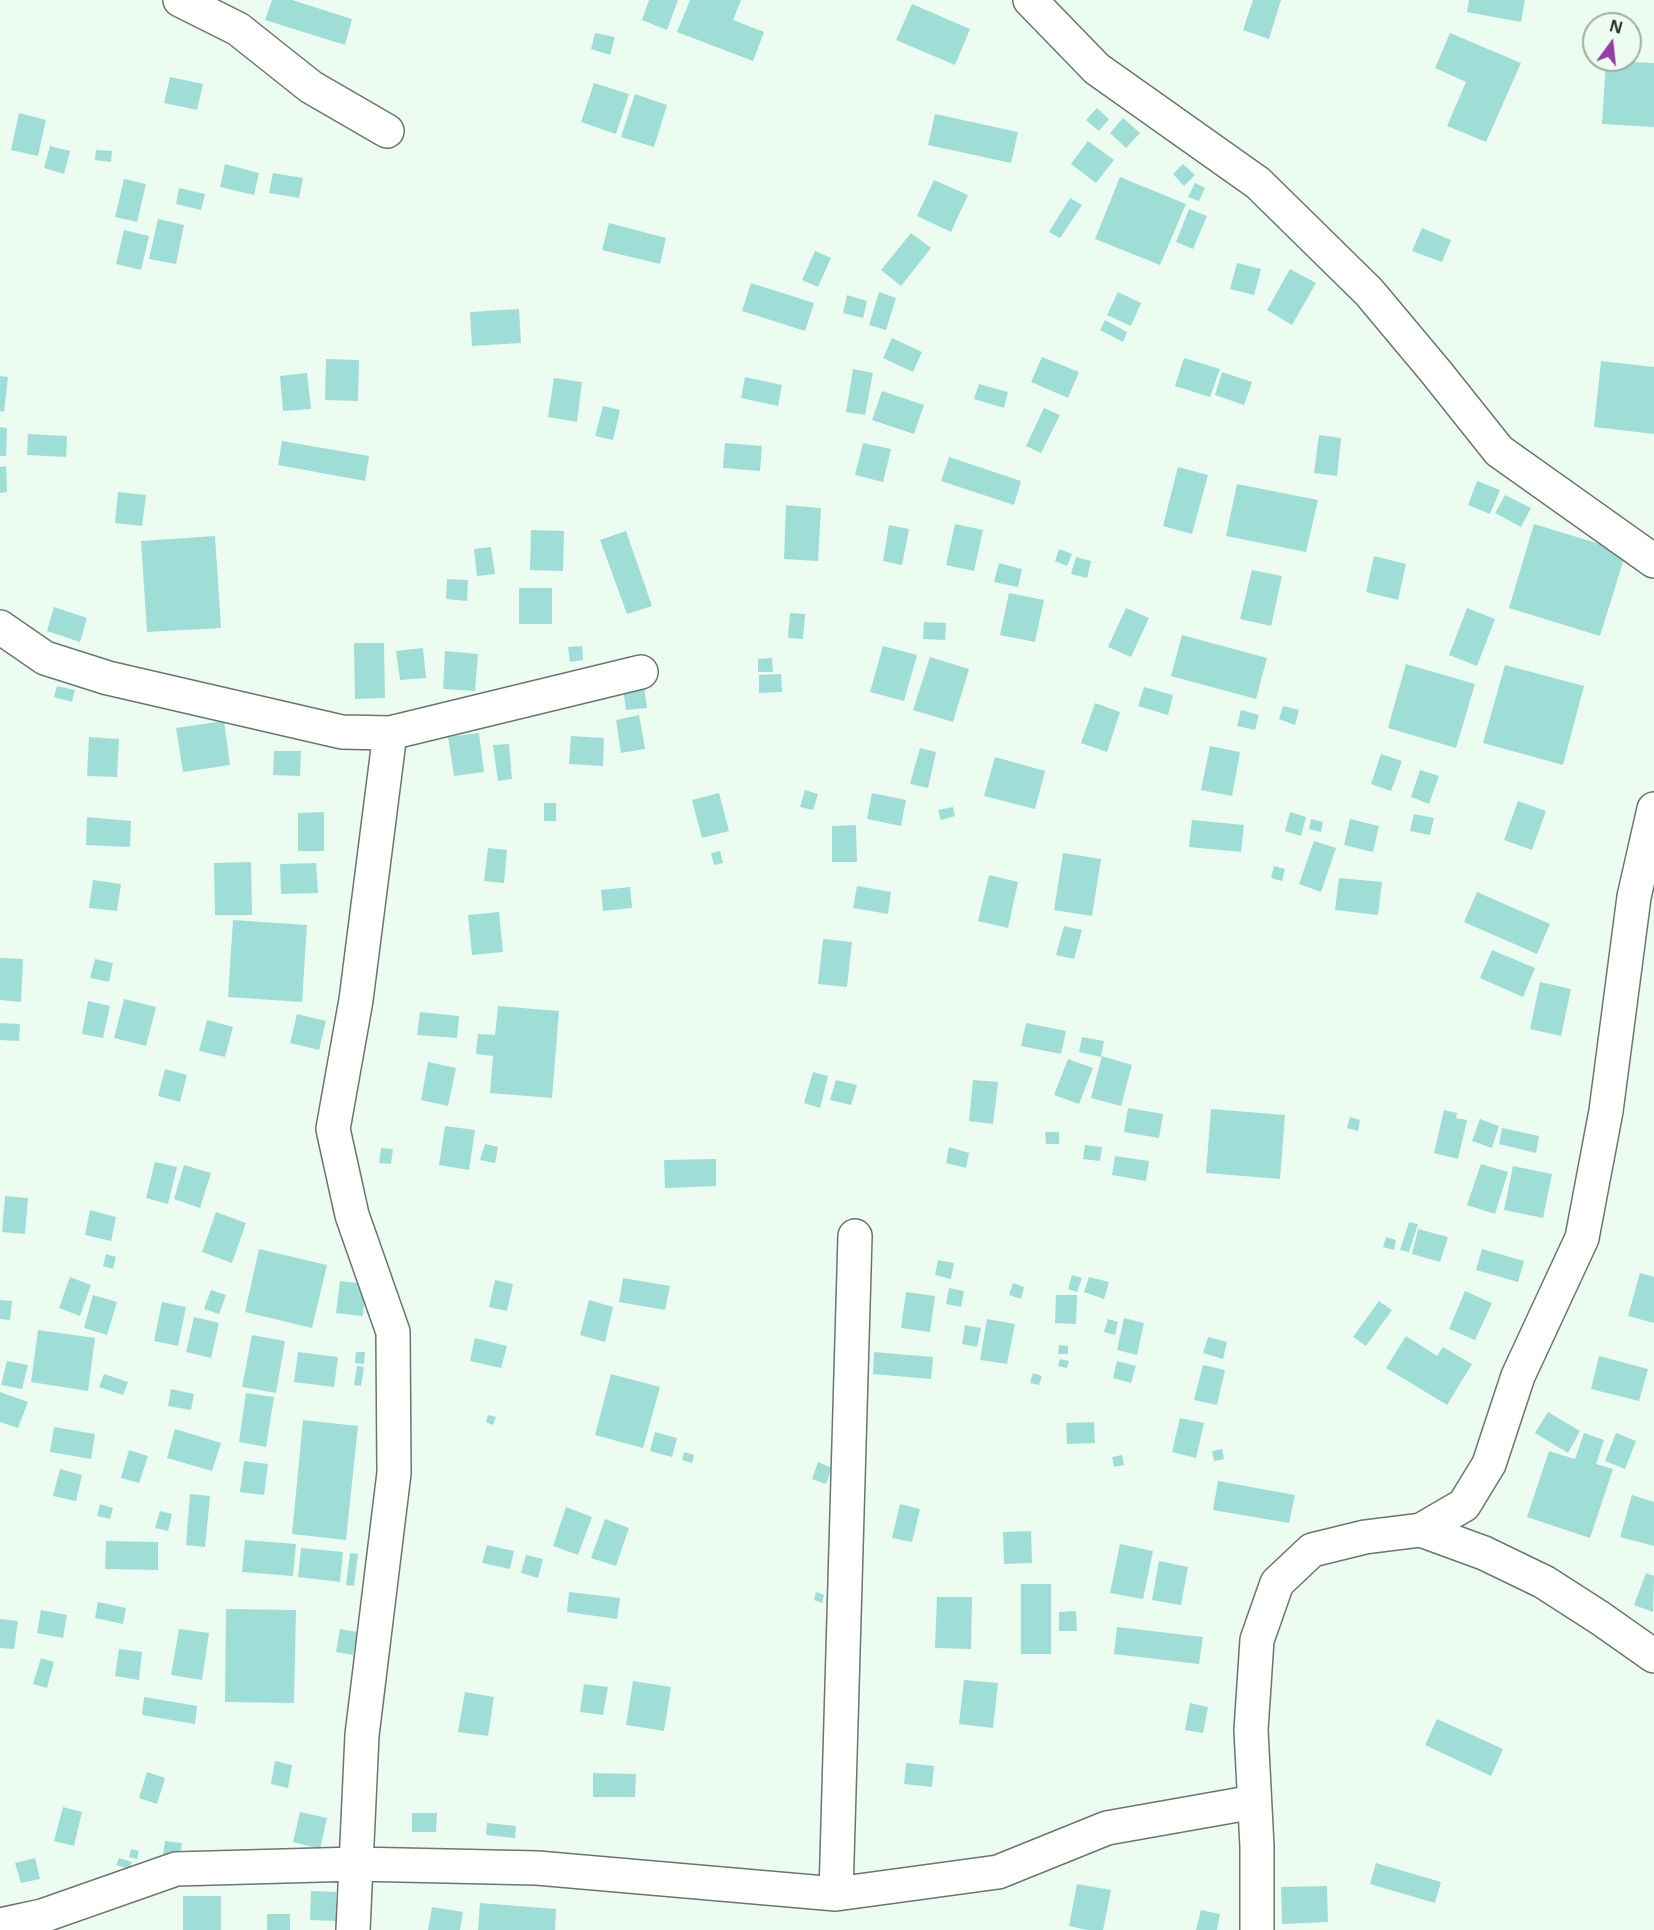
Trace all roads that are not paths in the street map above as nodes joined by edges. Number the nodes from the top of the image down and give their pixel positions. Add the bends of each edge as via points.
1 (180, 0) edge
2 (1030, 0) edge
3 (387, 131) dead end
4 (1654, 561) edge
5 (0, 627) edge
6 (641, 672) dead end
7 (390, 733) junction
8 (1654, 809) edge
9 (855, 1236) dead end
10 (1421, 1530) junction
11 (1654, 1656) edge
12 (1254, 1802) junction
13 (356, 1864) junction
14 (836, 1894) junction
15 (0, 1925) edge
16 (353, 1930) edge
17 (1257, 1930) edge

1 - 3 street via 238,29 311,87
2 - 4 street via 1098,69 1258,183 1369,292 1498,451
5 - 7 street via 45,658 108,678 342,732
6 - 7 street
7 - 13 street via 356,1000 333,1129 352,1215 393,1332 394,1473 362,1735
8 - 10 street via 1634,897 1606,1111 1582,1238 1518,1376 1489,1464 1464,1505
9 - 14 street
10 - 11 street via 1484,1553 1544,1582
10 - 12 street via 1365,1537 1312,1550 1277,1583 1257,1640 1251,1730
12 - 14 street via 1107,1828 998,1872
12 - 17 street
13 - 14 street via 537,1868
13 - 15 street via 176,1869 42,1916
13 - 16 street

